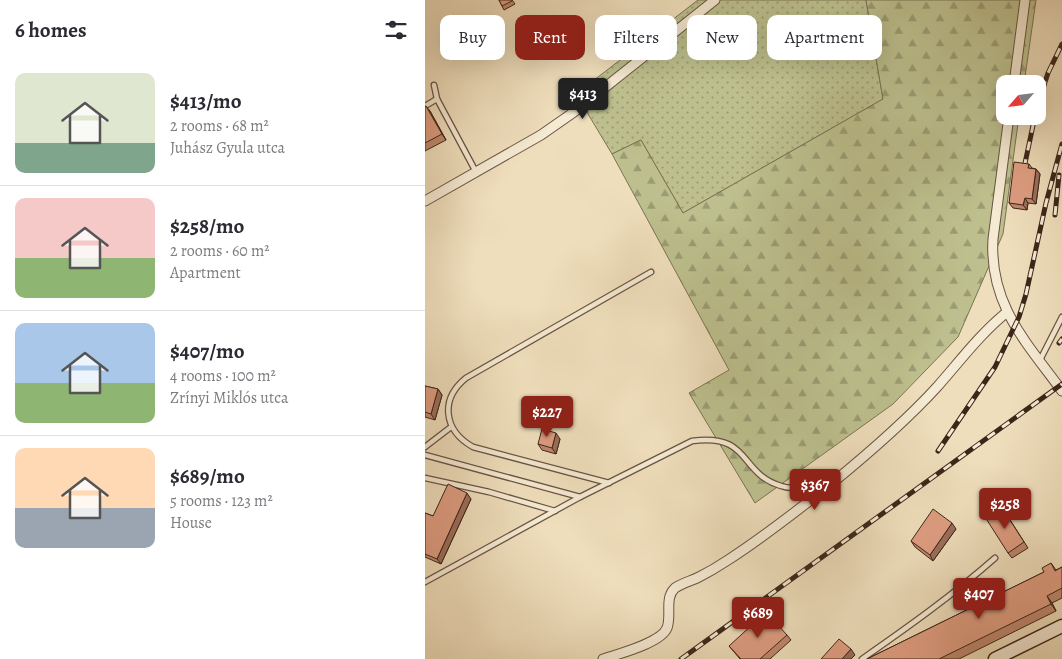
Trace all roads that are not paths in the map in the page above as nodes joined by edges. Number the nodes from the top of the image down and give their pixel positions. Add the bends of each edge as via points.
1 (715, 0) edge
2 (1025, 0) edge
3 (1015, 75) edge
4 (435, 85) dead end
5 (437, 99) junction
6 (425, 106) edge
7 (1008, 125) edge
8 (476, 172) junction
9 (425, 201) edge
10 (651, 272) dead end
11 (1007, 312) junction
12 (1062, 316) edge
13 (1039, 360) junction
14 (1062, 391) edge
15 (451, 426) junction
16 (425, 447) edge
17 (425, 455) edge
18 (425, 478) edge
19 (609, 482) junction
20 (831, 484) junction
21 (580, 497) junction
22 (555, 511) junction
23 (995, 558) dead end
24 (425, 582) edge
25 (1062, 626) edge
26 (603, 659) edge
27 (861, 659) edge
28 (995, 659) edge

1 - 8 street via 574,112
2 - 3 street
4 - 5 lane
5 - 6 lane
5 - 8 lane
7 - 11 street via 992,252 996,281
8 - 9 street
10 - 15 lane via 466,378 451,396
11 - 13 street
11 - 20 street via 973,344 905,420
12 - 13 lane
13 - 14 street
15 - 16 lane
15 - 19 lane via 459,438 473,447
17 - 21 lane
18 - 22 lane
19 - 20 lane via 692,441 711,439 730,443 766,479 780,486 795,488
19 - 21 lane
20 - 26 street via 731,558 673,590 667,627 661,635
21 - 22 lane
22 - 24 lane
23 - 27 lane via 907,628
25 - 28 main road

